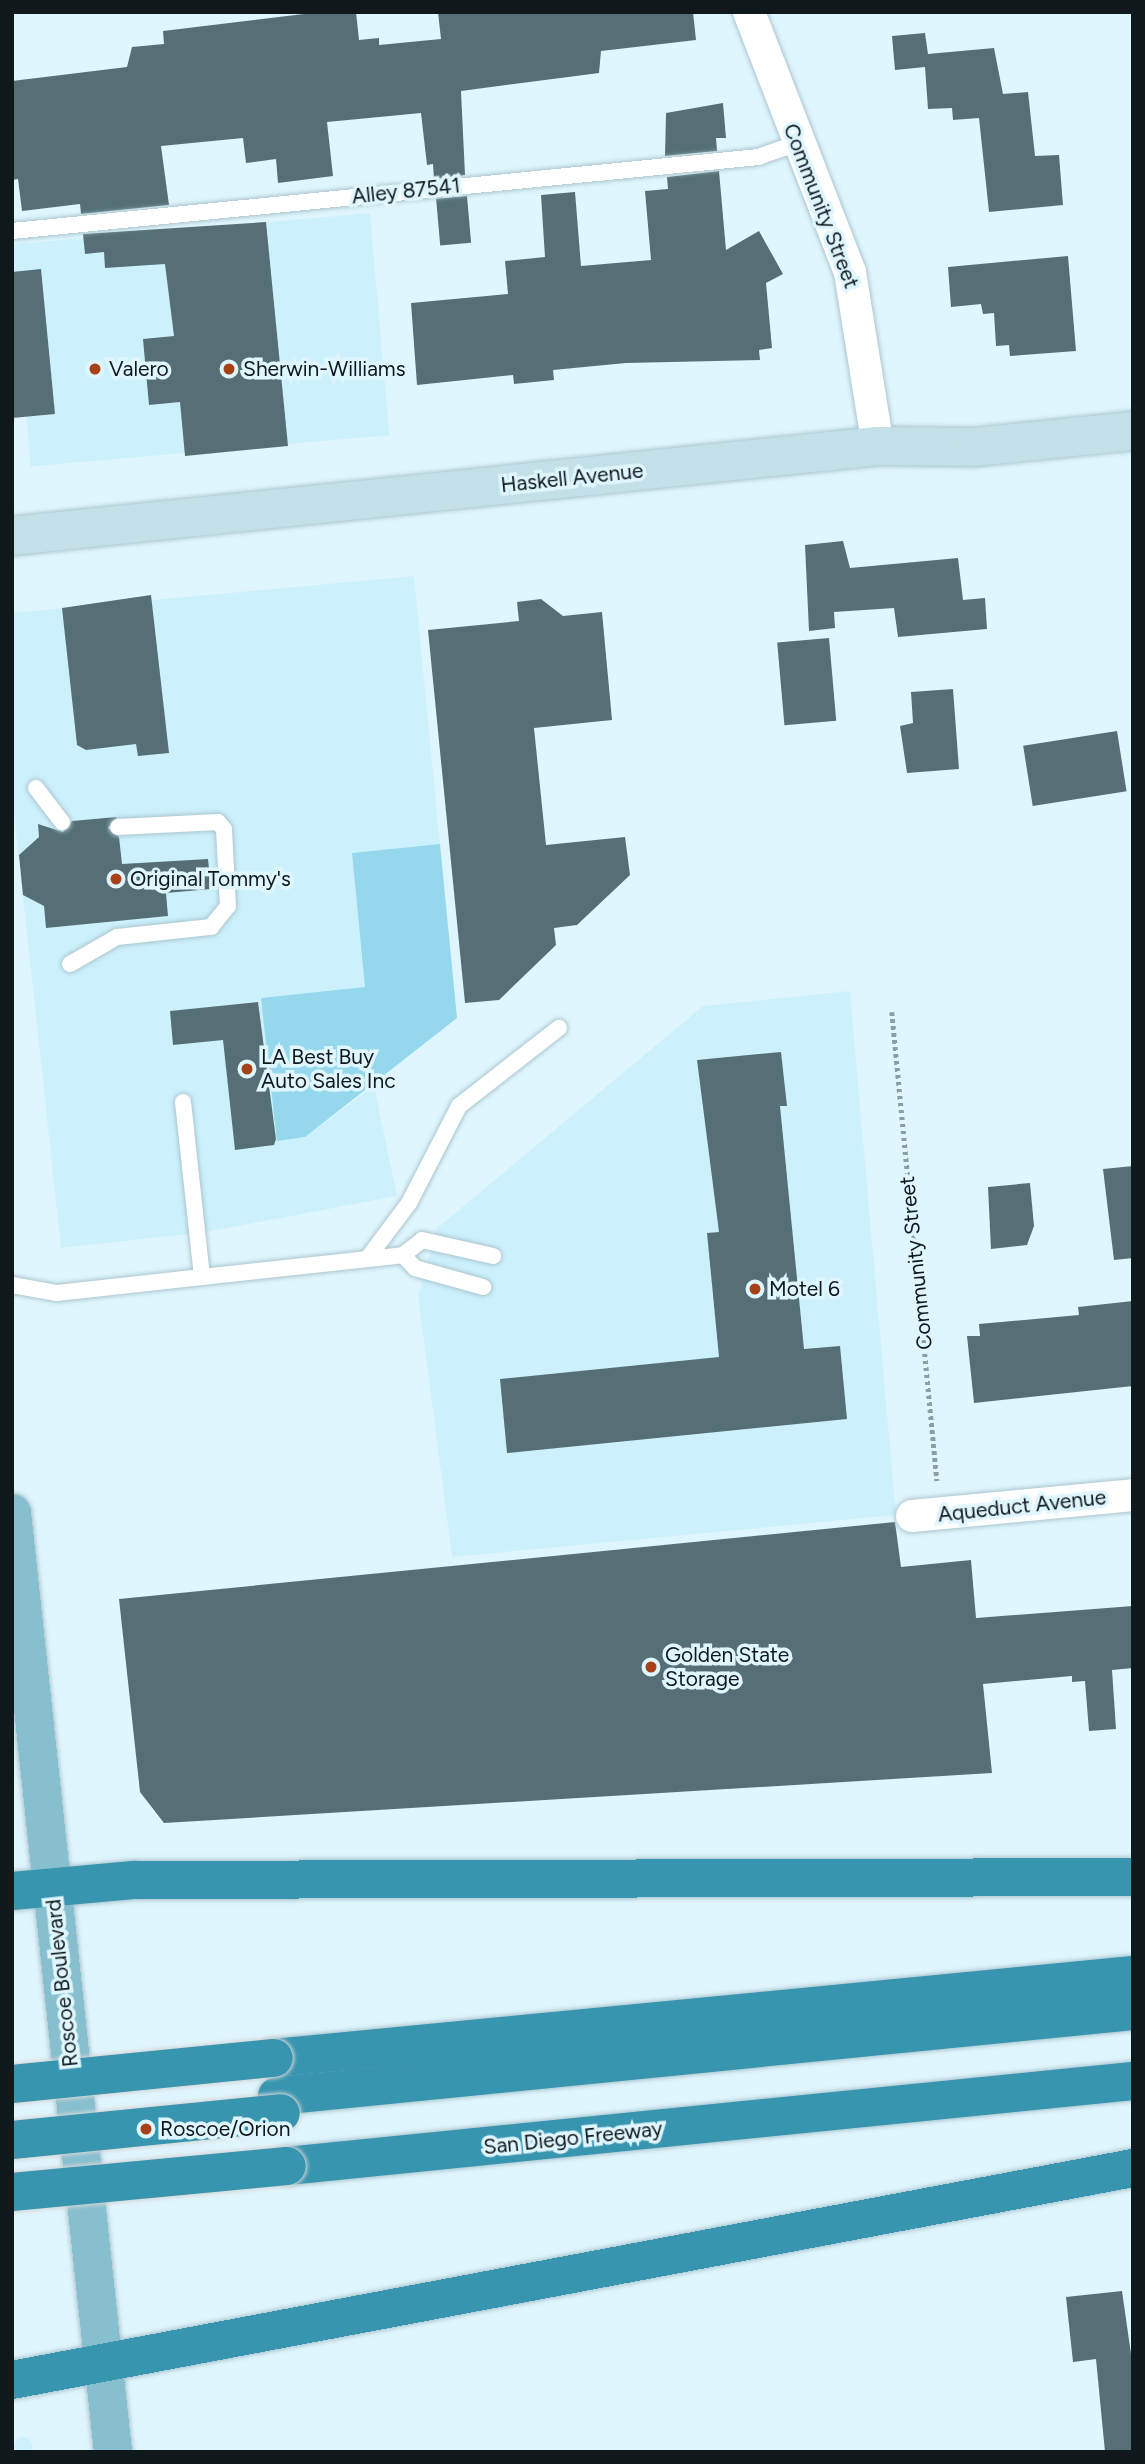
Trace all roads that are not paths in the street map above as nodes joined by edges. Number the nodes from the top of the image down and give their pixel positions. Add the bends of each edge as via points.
1 (749, 12) edge
2 (798, 143) junction
3 (12, 231) edge
4 (1133, 432) edge
5 (878, 446) junction
6 (12, 536) edge
7 (36, 788) dead end
8 (62, 822) dead end
9 (118, 827) dead end
10 (70, 964) dead end
11 (559, 1028) dead end
12 (183, 1102) dead end
13 (403, 1255) junction
14 (492, 1256) dead end
15 (367, 1259) junction
16 (202, 1277) junction
17 (12, 1285) edge
18 (483, 1287) dead end
19 (1133, 1495) edge
20 (926, 1515) road end
21 (13, 1528) edge
22 (1133, 1877) edge
23 (51, 1887) junction
24 (12, 1891) edge
25 (1133, 1975) edge
26 (1133, 2011) edge
27 (1133, 2031) edge
28 (1133, 2081) edge
29 (12, 2084) edge
30 (279, 2104) junction
31 (12, 2122) edge
32 (12, 2140) edge
33 (1133, 2168) edge
34 (12, 2192) edge
35 (103, 2367) junction
36 (12, 2380) edge
37 (113, 2452) edge

1 - 2 street, Community Street
2 - 3 lane, Alley 87541 via 758,157
2 - 5 street, Community Street via 850,272
4 - 5 main road, Haskell Avenue via 975,447
5 - 6 main road, Haskell Avenue
7 - 8 lane
9 - 10 lane via 218,822 225,829 228,906 211,927 117,937
11 - 15 lane via 459,1107 409,1203
12 - 16 lane
13 - 14 lane via 422,1240 439,1239
13 - 15 lane
13 - 18 lane via 415,1268
15 - 16 lane
16 - 17 lane via 57,1293
19 - 20 street, Aqueduct Avenue
21 - 23 main road, Roscoe Boulevard
22 - 23 highway via 134,1880
23 - 24 highway
23 - 35 main road, Roscoe Boulevard
25 - 29 highway, bridge
26 - 30 highway
27 - 30 highway
28 - 34 highway, San Diego Freeway, bridge
30 - 31 highway
30 - 32 highway, bridge
33 - 35 highway via 624,2260
35 - 36 highway
35 - 37 main road, Roscoe Boulevard

